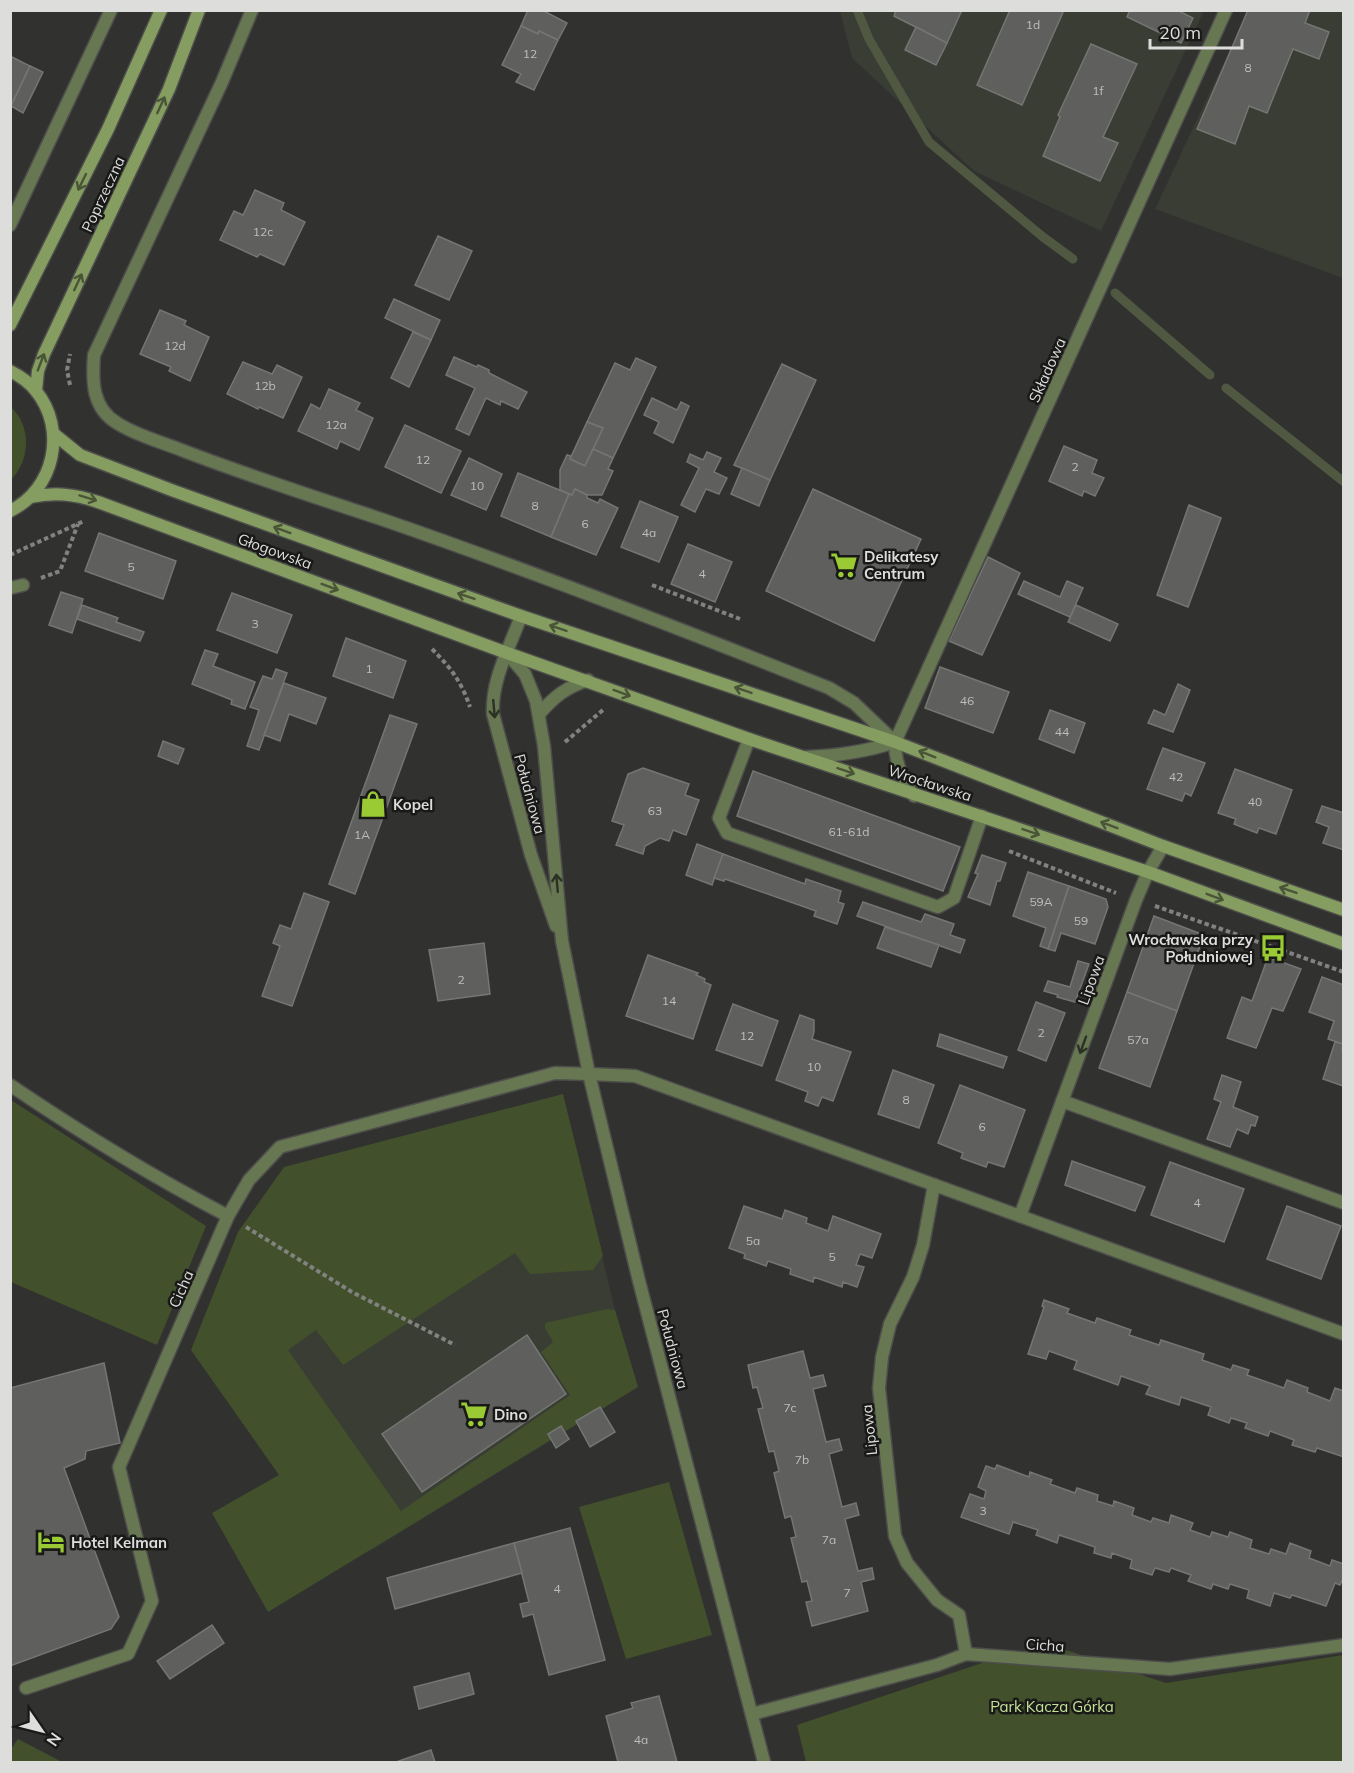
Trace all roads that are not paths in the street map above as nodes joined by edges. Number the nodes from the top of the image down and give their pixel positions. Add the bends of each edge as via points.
1 (111, 10) edge
2 (161, 10) edge
3 (199, 10) edge
4 (252, 10) edge
5 (1226, 10) edge
6 (10, 225) edge
7 (10, 325) edge
8 (10, 370) edge
9 (36, 390) junction
10 (54, 434) junction
11 (30, 497) junction
12 (10, 511) edge
13 (23, 585) road end
14 (10, 588) edge
15 (521, 616) junction
16 (507, 653) junction
17 (588, 680) junction
18 (539, 714) junction
19 (749, 739) junction
20 (895, 742) junction
21 (805, 757) junction
22 (914, 796) junction
23 (982, 816) junction
24 (1164, 846) junction
25 (1148, 872) junction
26 (1344, 910) edge
27 (562, 941) junction
28 (1344, 944) edge
29 (590, 1074) junction
30 (10, 1085) edge
31 (1062, 1101) junction
32 (934, 1185) junction
33 (1344, 1203) edge
34 (228, 1216) junction
35 (1020, 1216) junction
36 (1344, 1334) edge
37 (1344, 1645) edge
38 (966, 1654) junction
39 (26, 1688) dead end
40 (752, 1713) junction
41 (764, 1762) edge

1 - 6 street
2 -> 7 street, Poprzeczna via 108,129
9 -> 3 street, Poprzeczna via 44,354 169,89
4 - 20 street via 94,355 92,381 102,409 116,423 212,462 643,614 830,688 854,703
5 - 20 street, Składowa
8 - 9 street
9 - 10 street
10 - 11 street via 51,460
15 -> 10 street, Głogowska via 112,468 80,455
11 - 12 street
11 -> 16 street, Głogowska via 78,495
13 - 14 street
15 - 16 street, Południowa
20 -> 15 street, Wrocławska
16 - 17 street, Wrocławska
16 - 18 street, Południowa via 532,686
16 -> 27 street, Południowa via 495,686 493,714 531,855
17 - 18 street via 556,696
17 -> 19 street, Wrocławska
27 -> 18 street, Południowa
19 - 21 street, Wrocławska
19 - 23 street via 720,818 727,833 938,907 954,898
20 - 21 street via 829,757
20 - 22 street via 895,759
24 -> 20 street, Wrocławska
21 -> 22 street, Wrocławska
22 - 23 street, Wrocławska
23 -> 25 street, Wrocławska
24 - 25 street, Lipowa
26 -> 24 street, Wrocławska
25 -> 28 street, Wrocławska
25 -> 31 street, Lipowa
27 - 29 street, Południowa
29 - 32 street via 635,1076
29 - 34 street, Cicha via 555,1073 280,1147 249,1180
29 - 40 street, Południowa via 639,1281
30 - 34 street via 156,1178
31 - 33 street
31 - 35 street, Lipowa
32 - 35 street
32 - 38 street, Lipowa via 913,1277 890,1324 879,1388 895,1536 907,1563 936,1599 959,1615
34 - 39 street, Cicha via 119,1467 152,1601 128,1654
35 - 36 street
37 - 38 street, Cicha via 1170,1669
38 - 40 street, Cicha
40 - 41 street, Południowa

